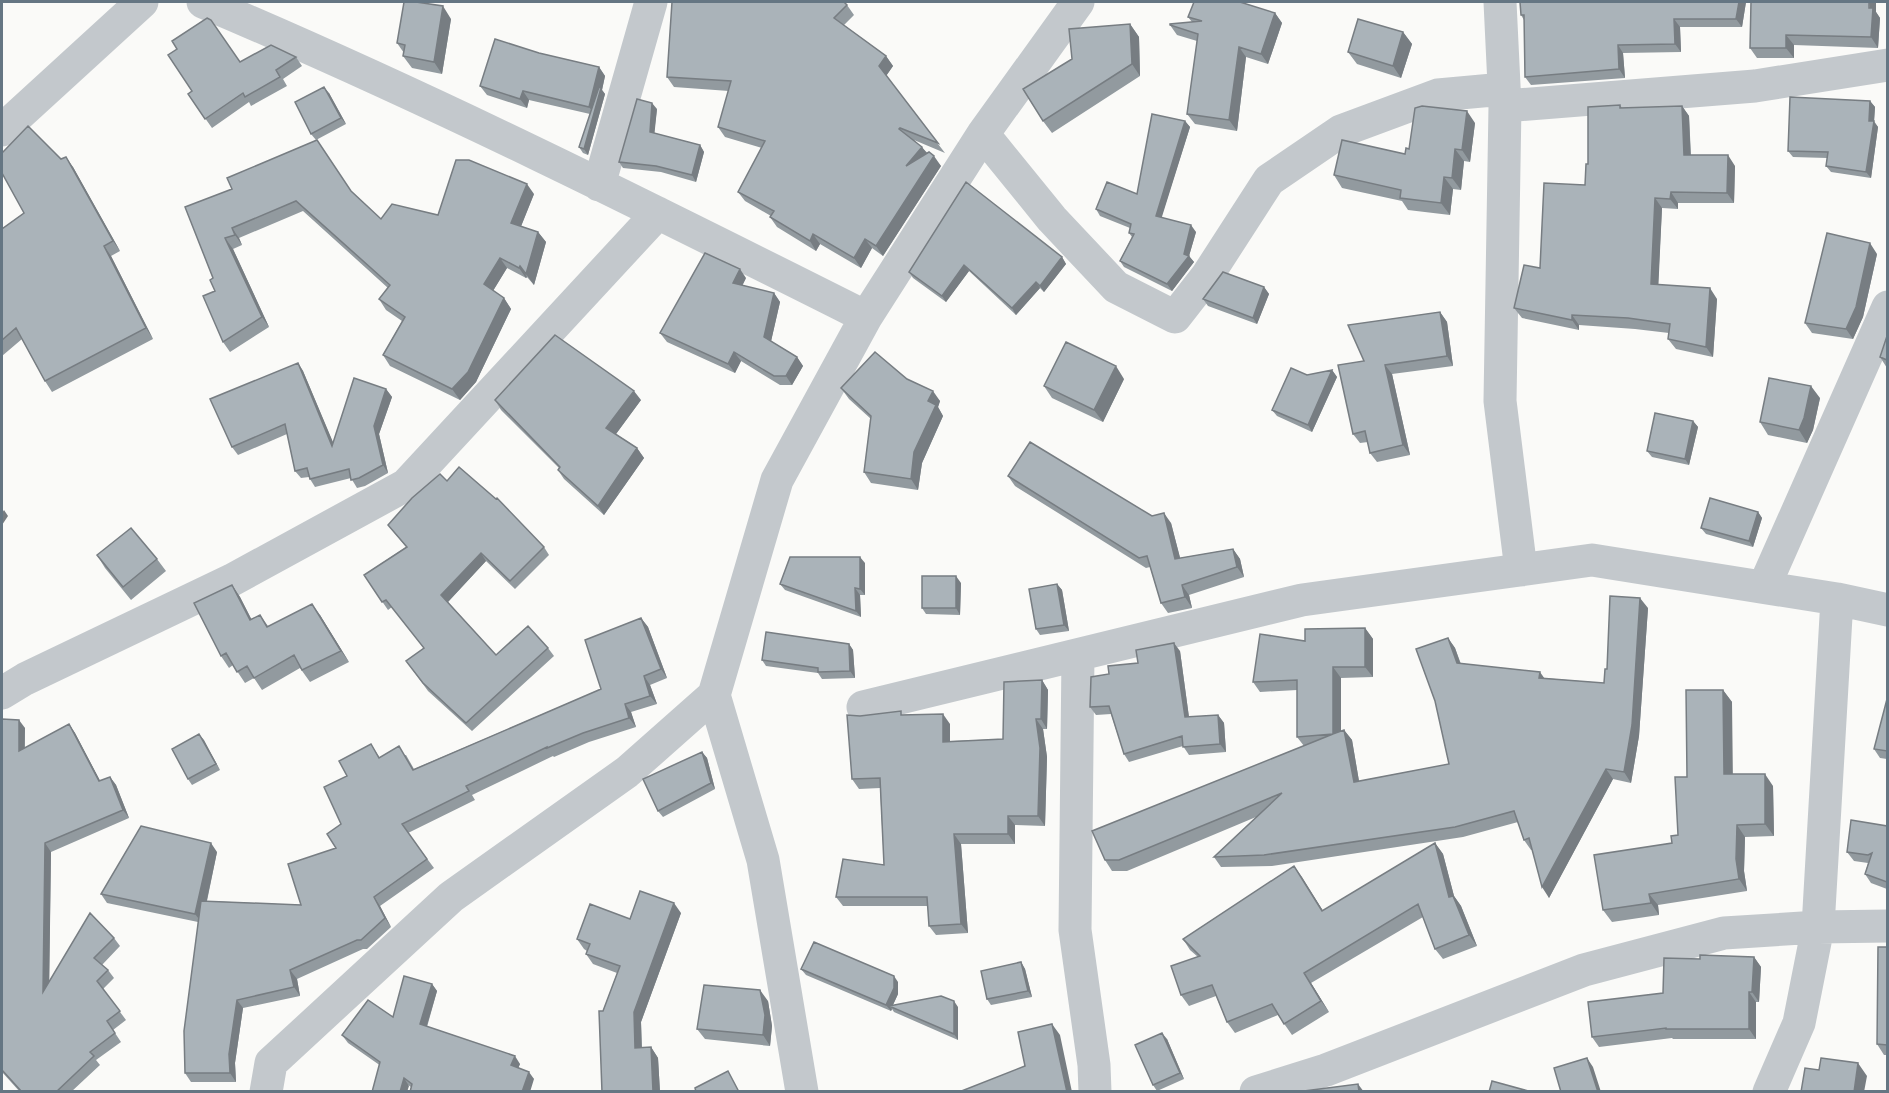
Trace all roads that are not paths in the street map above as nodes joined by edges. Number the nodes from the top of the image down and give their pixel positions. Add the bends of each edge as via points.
1 (142, 2) edge
2 (203, 2) edge
3 (651, 2) edge
4 (1078, 2) edge
5 (1500, 2) edge
6 (1887, 65) edge
7 (1505, 97) junction
8 (2, 130) edge
9 (983, 134) junction
10 (599, 185) junction
11 (658, 213) junction
12 (1887, 307) edge
13 (866, 317) junction
14 (1521, 570) junction
15 (1764, 587) junction
16 (1837, 598) junction
17 (1887, 610) edge
18 (1078, 655) junction
19 (2, 693) edge
20 (714, 694) junction
21 (863, 707) dead end
22 (1887, 926) edge
23 (1818, 927) junction
24 (266, 1092) edge
25 (802, 1092) edge
26 (1095, 1092) edge
27 (1256, 1092) edge
28 (1769, 1092) edge

1 - 8 street
2 - 10 street via 311,47
3 - 10 street
4 - 9 street
5 - 7 street
6 - 7 street via 1755,86
7 - 9 street via 1438,95 1341,131 1269,180 1207,276 1174,316 1116,287
7 - 14 street via 1500,402
9 - 13 street
10 - 11 street
11 - 13 street
11 - 19 street via 406,485 232,580
12 - 15 street
13 - 20 street via 777,480
14 - 15 street via 1592,560
14 - 18 street via 1302,600
15 - 16 street
16 - 17 street
16 - 23 street
18 - 21 street
18 - 26 street via 1075,930
20 - 24 street via 627,772 451,897 271,1063
20 - 25 street via 762,860
22 - 23 street
23 - 27 street via 1724,933 1584,970 1326,1070
23 - 28 street via 1799,1023

